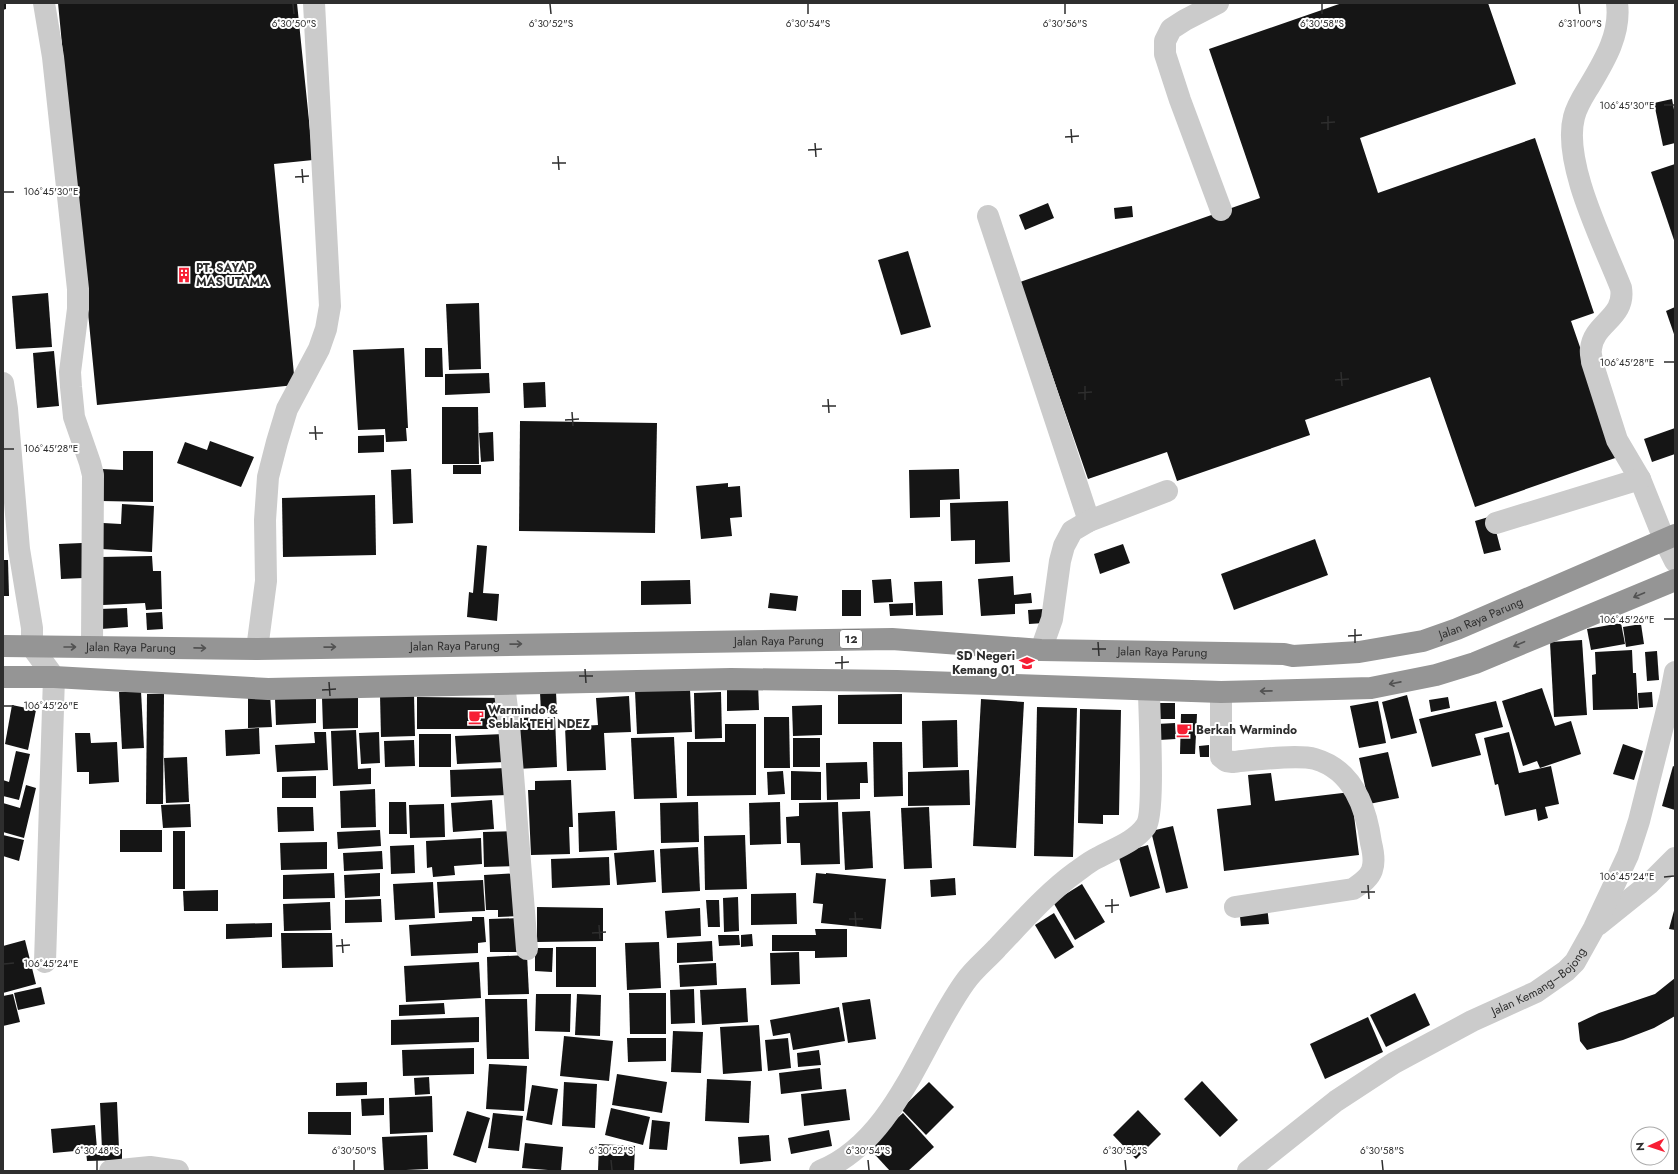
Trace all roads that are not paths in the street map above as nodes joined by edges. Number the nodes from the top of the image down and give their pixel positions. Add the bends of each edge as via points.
1 (44, 3) edge
2 (314, 3) edge
3 (1218, 3) edge
4 (1617, 3) edge
5 (1221, 210) dead end
6 (988, 216) dead end
7 (3, 383) edge
8 (1640, 479) junction
9 (1167, 491) dead end
10 (1089, 521) junction
11 (1496, 523) dead end
12 (1669, 537) edge
13 (1675, 561) edge
14 (1675, 580) edge
15 (3, 646) edge
16 (92, 646) junction
17 (32, 647) junction
18 (257, 649) junction
19 (1040, 650) junction
20 (1675, 672) edge
21 (54, 677) junction
22 (3, 678) edge
23 (504, 684) junction
24 (1149, 690) junction
25 (1221, 692) junction
26 (1675, 858) edge
27 (1235, 907) dead end
28 (1594, 928) junction
29 (527, 949) dead end
30 (45, 962) dead end
31 (110, 1171) edge
32 (178, 1171) edge
33 (820, 1171) edge
34 (1248, 1171) edge

1 - 16 street via 53,57 78,289 70,372 72,402 78,432 93,475
2 - 18 street via 330,306 319,349 287,409 268,477 265,520 266,581
3 - 5 street via 1171,29 1166,41 1165,54
4 - 8 street via 1618,22 1614,38 1580,101 1572,135 1578,177 1587,206 1623,296 1617,310 1593,338 1590,350 1592,362 1617,440
6 - 10 street
7 - 17 street via 19,549 32,628
8 - 11 street
8 - 12 street
9 - 10 street
10 - 19 street via 1072,531 1064,546 1052,619
12 - 13 street
12 - 19 highway, Jalan Raya Parung / 12 via 1457,629 1423,641 1360,652 1293,656
14 -> 25 highway via 1475,663 1436,675 1371,688
15 - 17 highway, Jalan Raya Parung / 12
17 -> 16 highway, Jalan Raya Parung / 12
16 -> 18 highway, Jalan Raya Parung / 12
17 - 21 street
18 -> 19 highway, Jalan Raya Parung / 12 via 892,639
20 - 28 street, Jalan Kemang–Bojong via 1639,821 1628,855
21 - 22 highway
21 - 23 highway via 268,689
21 - 30 street
23 - 24 highway via 732,679 850,680
23 - 29 street
24 - 25 highway
24 - 33 street via 1151,804 1147,825 1134,838 1095,859 1074,874 1036,907 966,981 946,1011 891,1110 851,1155
25 - 27 street via 1222,757 1233,762 1314,759 1333,766 1346,777 1360,800 1367,820 1374,858 1372,870 1364,882 1353,889
26 - 28 street via 1649,884
28 - 34 street, Jalan Kemang–Bojong via 1575,962 1553,981 1394,1063 1336,1102
31 - 32 street via 150,1167

